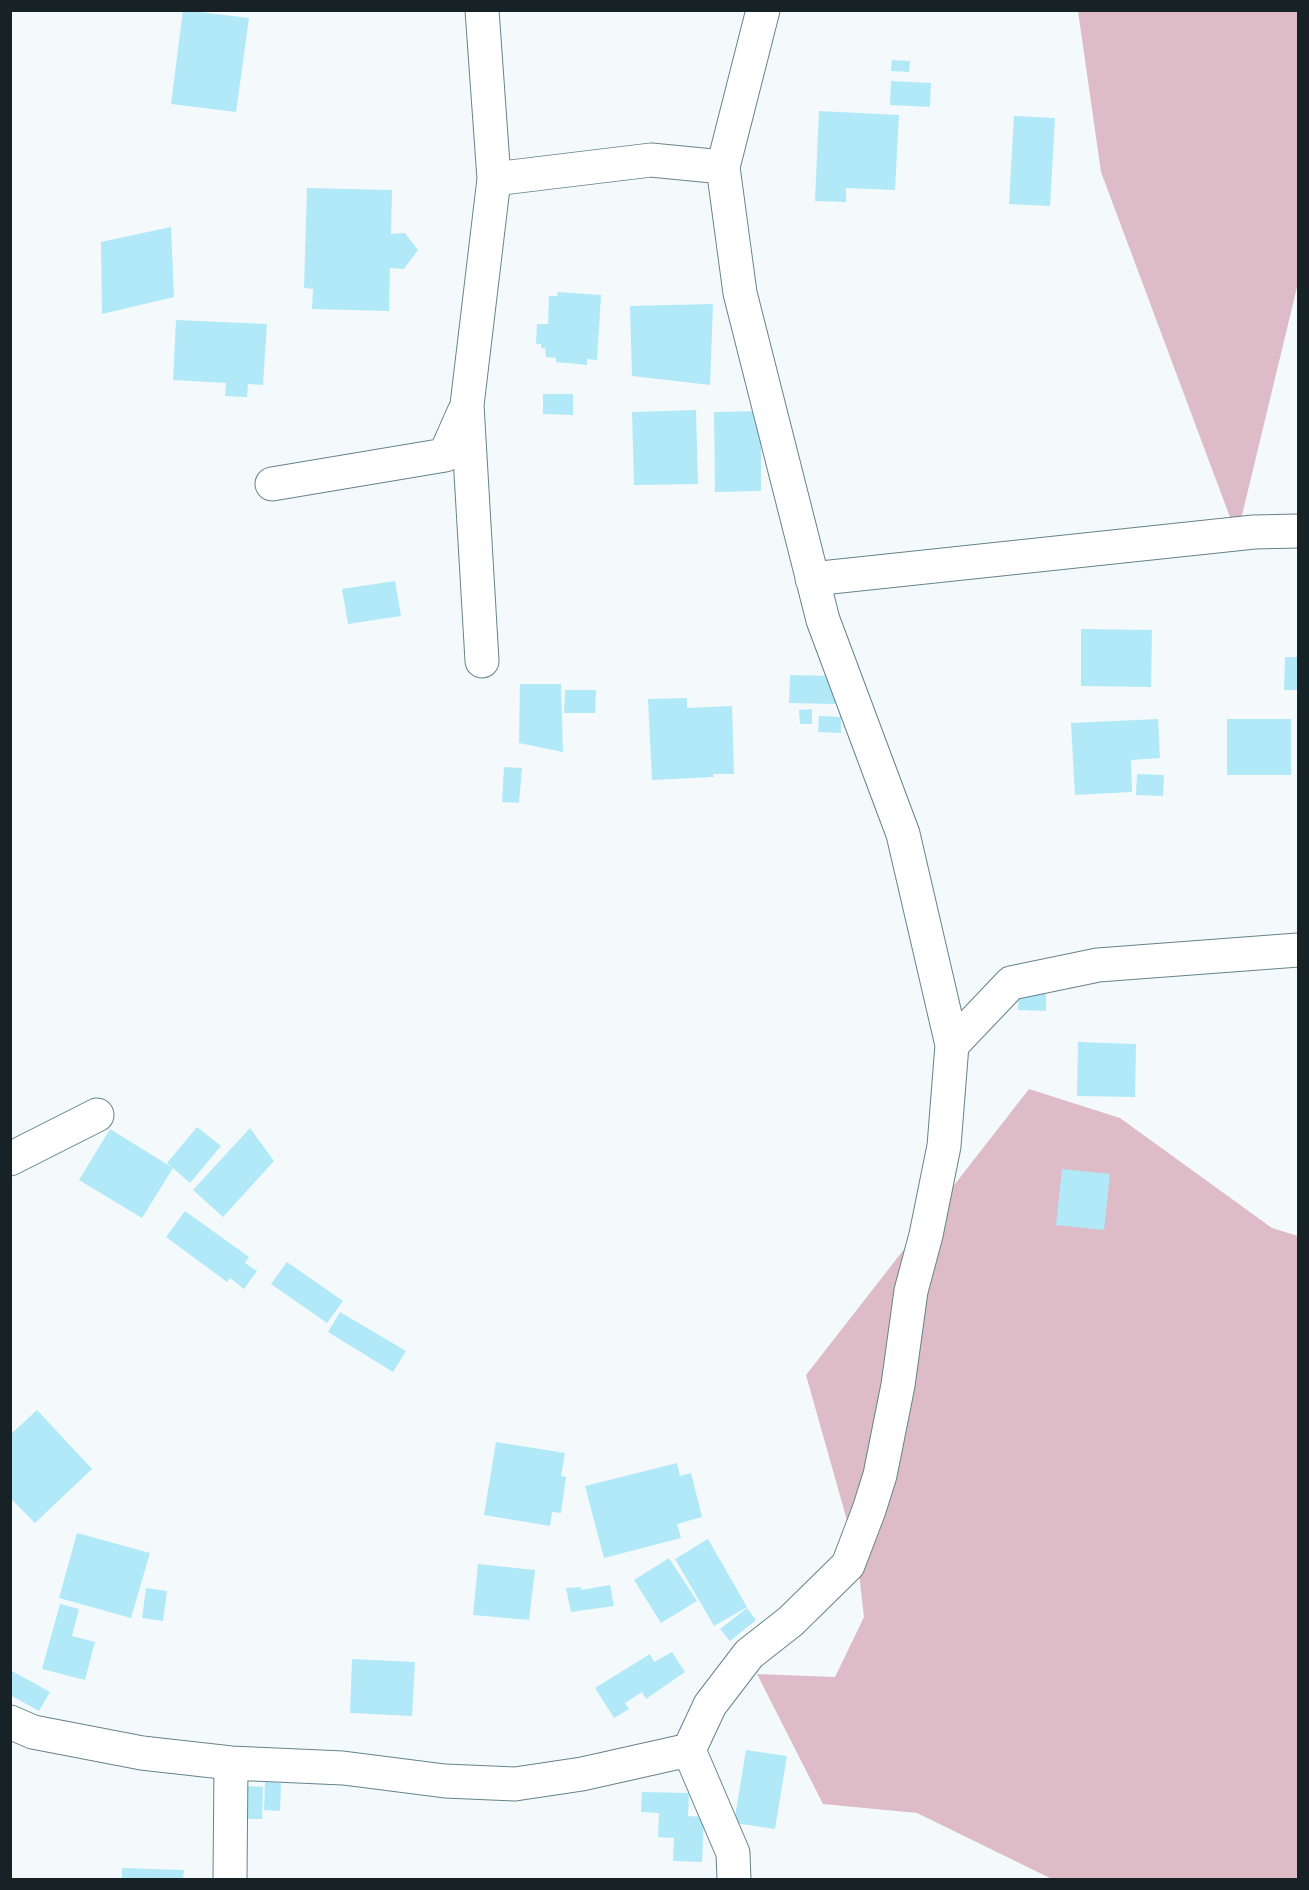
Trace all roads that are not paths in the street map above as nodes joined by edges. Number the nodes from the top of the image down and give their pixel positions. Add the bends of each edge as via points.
1 (482, 10) edge
2 (763, 10) edge
3 (723, 167) junction
4 (494, 179) junction
5 (467, 405) junction
6 (272, 484) dead end
7 (1299, 531) edge
8 (812, 579) junction
9 (482, 662) dead end
10 (1299, 950) edge
11 (952, 1045) junction
12 (97, 1115) dead end
13 (10, 1159) edge
14 (10, 1722) edge
15 (689, 1750) junction
16 (231, 1763) junction
17 (230, 1880) edge
18 (734, 1880) edge

1 - 4 street
2 - 3 street
3 - 4 street via 651,160
3 - 8 street via 740,293
4 - 5 street
5 - 6 street via 445,456
5 - 9 street
7 - 8 street via 1254,532
8 - 11 street via 823,620 903,834
10 - 11 street via 1098,965 1011,983
11 - 15 street via 944,1146 911,1291 880,1475 869,1510 848,1565 791,1621 749,1654 710,1705
12 - 13 street
14 - 16 street via 33,1732 142,1753
15 - 16 street via 582,1774 515,1784 445,1781 343,1768
15 - 18 street via 733,1853
16 - 17 street

